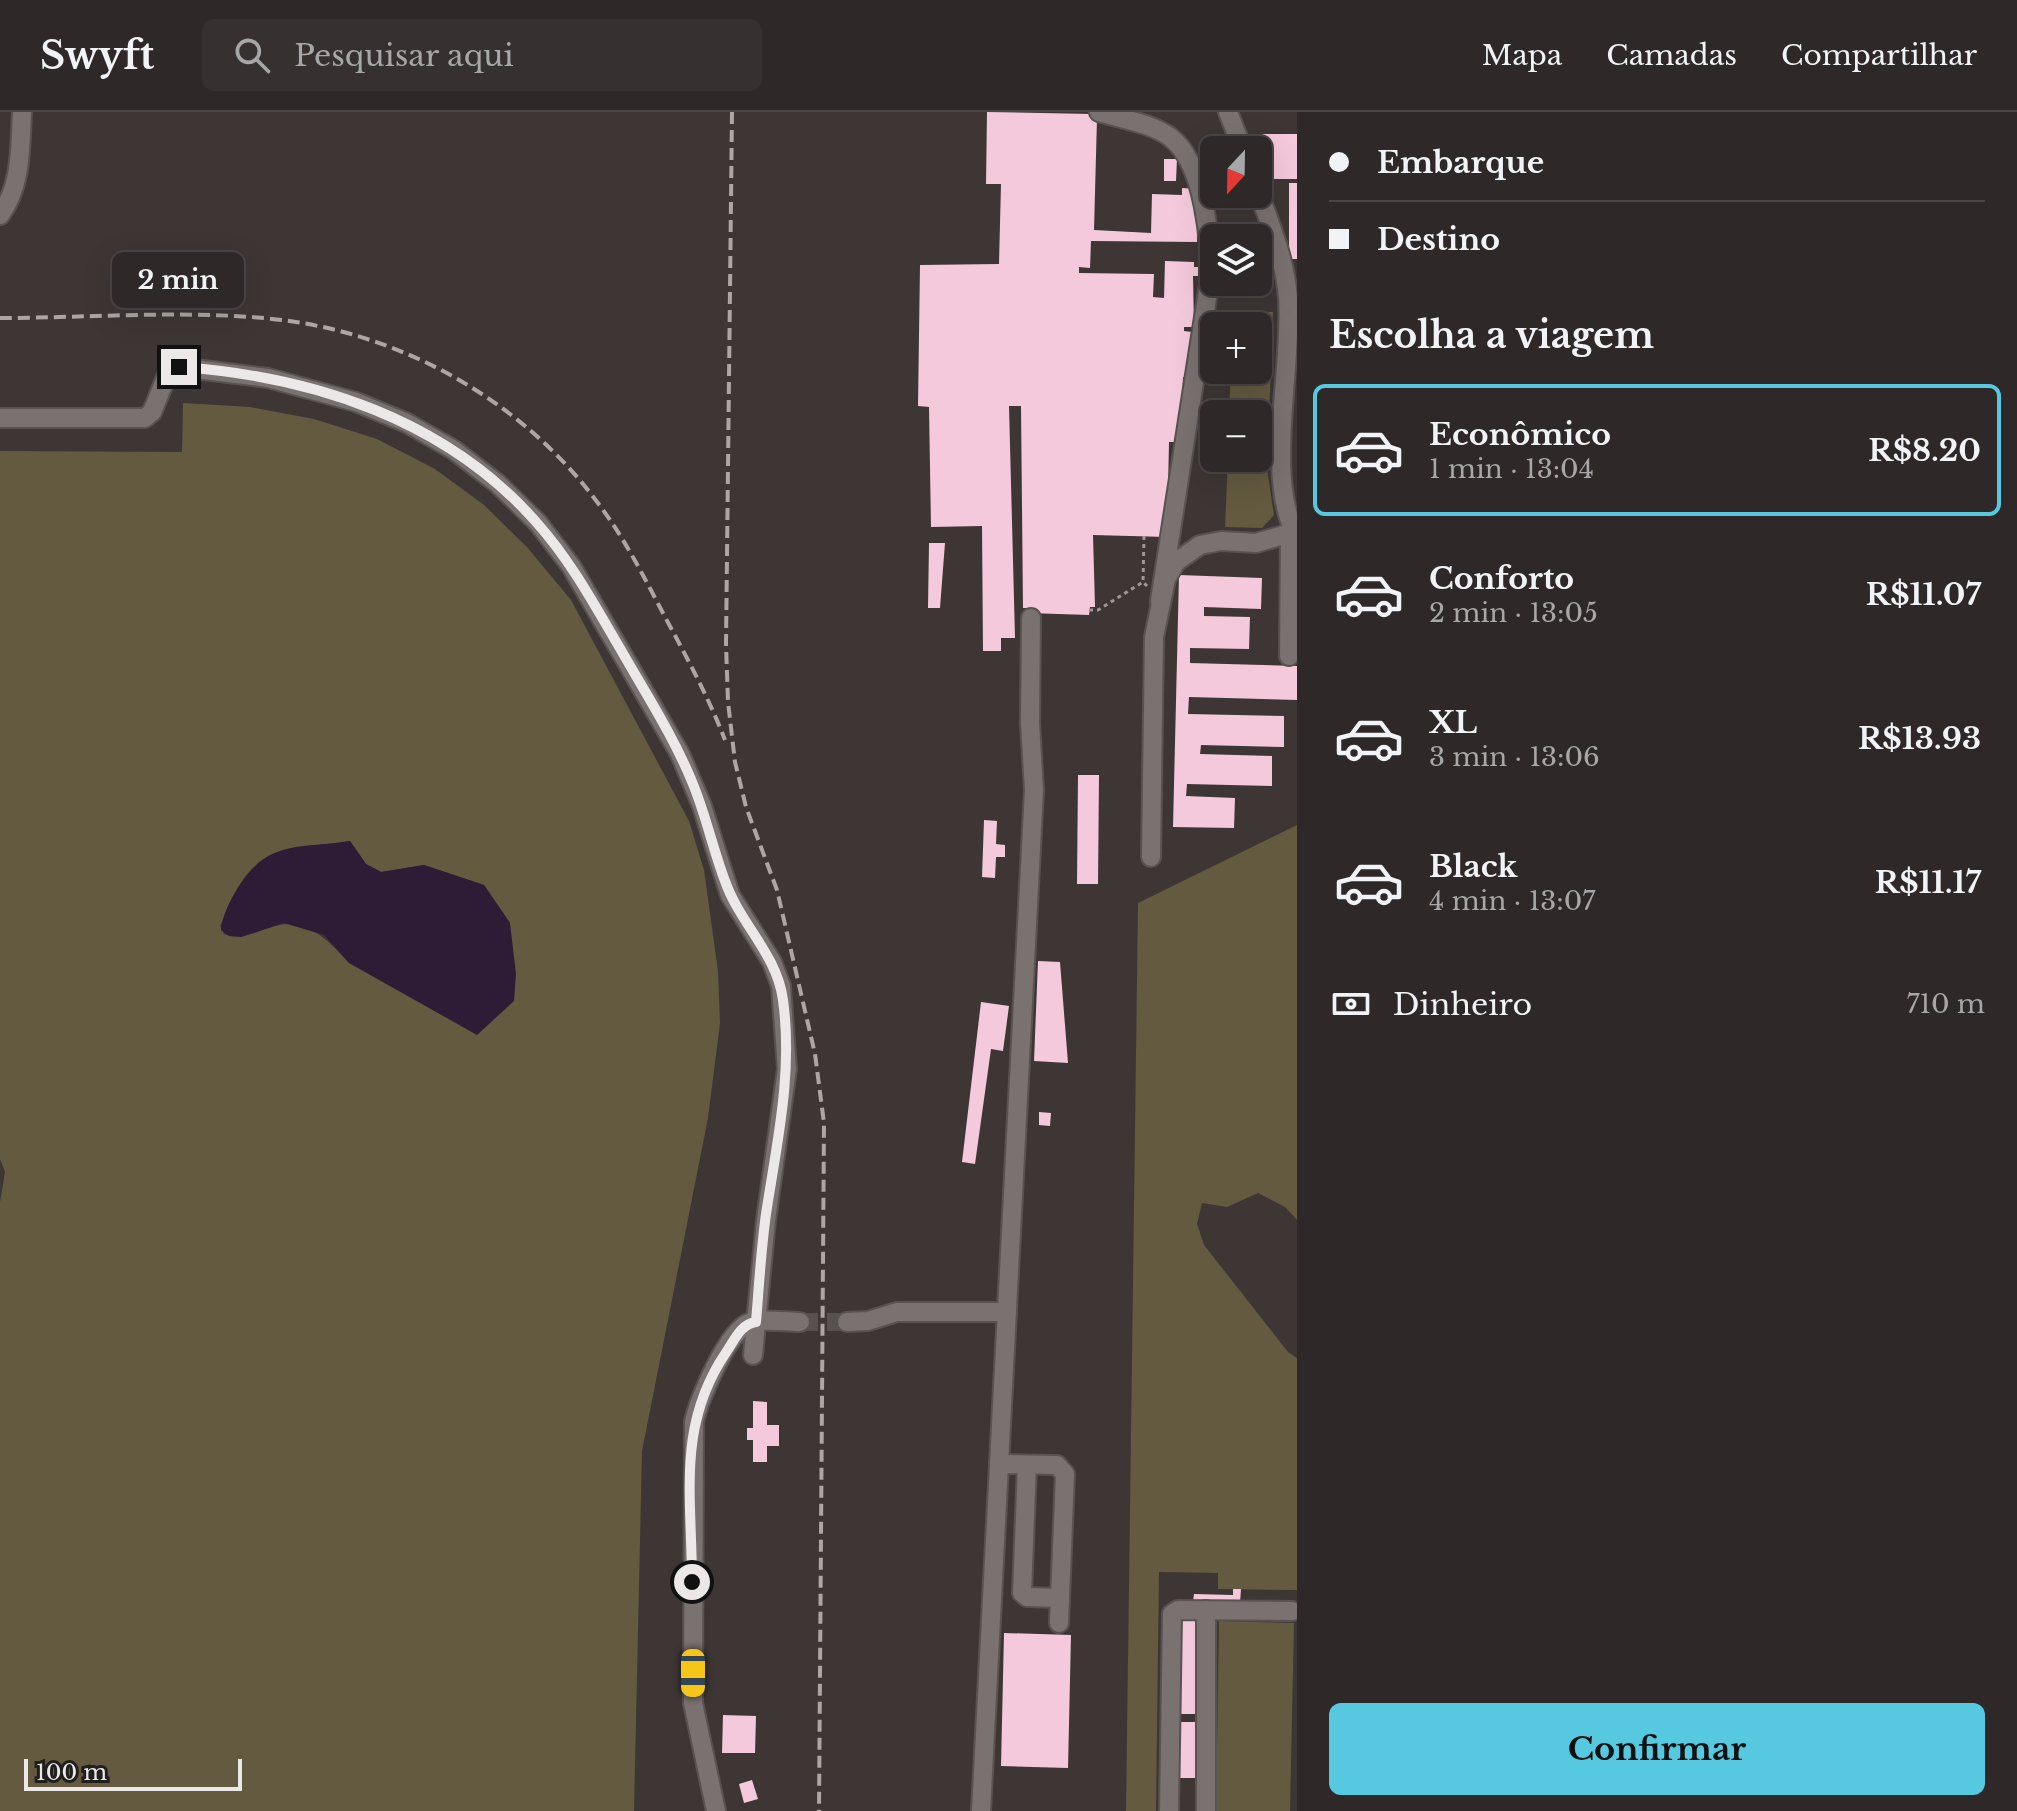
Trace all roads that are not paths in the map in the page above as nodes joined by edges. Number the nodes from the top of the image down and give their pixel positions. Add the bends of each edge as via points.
1 (22, 112) edge
2 (1099, 112) edge
3 (1228, 112) edge
4 (1237, 136) edge
5 (1264, 208) edge
6 (0, 215) edge
7 (1292, 316) edge
8 (0, 418) edge
9 (1290, 469) edge
10 (1294, 534) edge
11 (1172, 538) junction
12 (1221, 541) junction
13 (1160, 601) junction
14 (1031, 618) dead end
15 (1289, 656) dead end
16 (1151, 857) dead end
17 (1007, 1312) junction
18 (756, 1322) junction
19 (800, 1322) tunnel mouth
20 (847, 1322) tunnel mouth
21 (753, 1355) dead end
22 (999, 1464) junction
23 (1027, 1465) junction
24 (1060, 1598) junction
25 (1206, 1610) junction
26 (1292, 1611) dead end
27 (1059, 1623) dead end
28 (716, 1811) edge
29 (981, 1811) edge
30 (1169, 1811) edge
31 (1206, 1811) edge

1 - 6 lane via 17,178
2 - 11 lane via 1175,141 1208,220 1209,285
3 - 4 lane
5 - 7 lane
7 - 9 lane
8 - 18 lane via 145,418 168,373 179,367 268,378 356,402 431,436 477,466 538,523 571,566 666,727 702,806 730,895 781,986 785,1092
9 - 10 lane via 1284,505
10 - 12 lane via 1256,543
10 - 15 lane
11 - 12 lane
11 - 13 lane
12 - 13 lane via 1200,545 1176,562
13 - 16 lane via 1154,637
14 - 17 lane via 1034,790
17 - 20 lane via 897,1312
17 - 22 lane
18 - 19 lane
18 - 21 lane
18 - 28 lane via 744,1326 708,1379 692,1435 693,1703
22 - 23 lane
22 - 29 lane
23 - 24 lane via 1057,1465 1065,1474
23 - 24 lane via 1022,1593
24 - 27 lane
25 - 26 lane
25 - 30 lane via 1178,1610 1170,1617
25 - 31 lane

